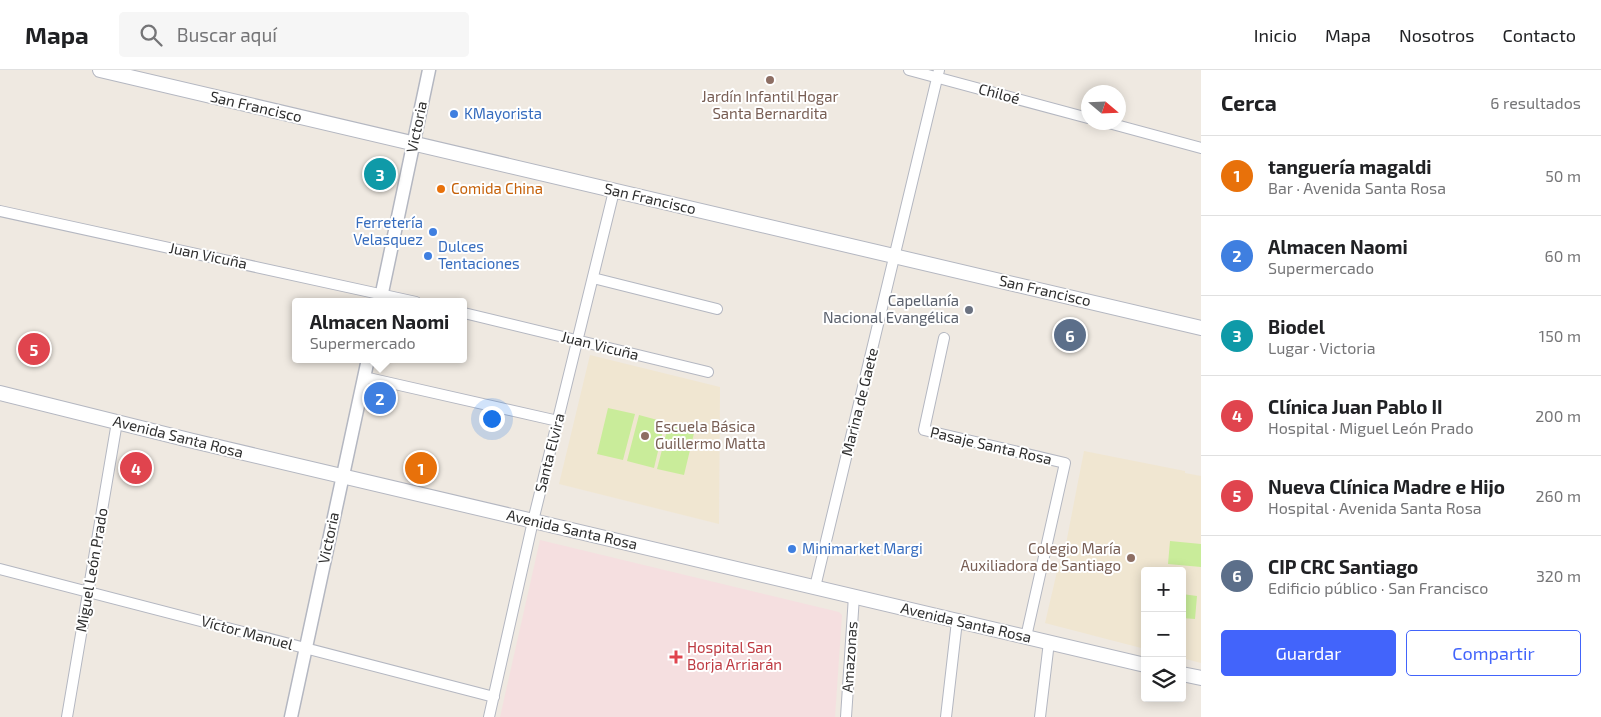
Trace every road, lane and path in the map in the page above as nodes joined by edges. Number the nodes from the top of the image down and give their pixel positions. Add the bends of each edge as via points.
1 (100, 70) edge
2 (428, 70) edge
3 (909, 70) edge
4 (938, 74) edge
5 (1081, 116) edge
6 (1126, 128) edge
7 (413, 144) junction
8 (1201, 148) edge
9 (614, 190) junction
10 (0, 211) edge
11 (895, 256) junction
12 (592, 278) junction
13 (381, 298) edge
14 (717, 309) dead end
15 (467, 314) edge
16 (1201, 328) edge
17 (944, 338) dead end
18 (577, 340) junction
19 (367, 363) edge
20 (708, 372) dead end
21 (364, 377) junction
22 (0, 392) edge
23 (558, 421) junction
24 (117, 422) junction
25 (343, 476) junction
26 (533, 521) junction
27 (0, 569) edge
28 (815, 587) junction
29 (88, 592) junction
30 (854, 596) junction
31 (958, 621) junction
32 (1026, 637) junction
33 (1049, 642) junction
34 (306, 649) junction
35 (1141, 664) edge
36 (1186, 675) edge
37 (1201, 678) edge
38 (494, 697) junction
39 (67, 717) edge
40 (291, 717) edge
41 (489, 717) edge
42 (846, 717) edge
43 (946, 717) edge
44 (1040, 717) edge

1 - 7 main road, San Francisco
2 - 7 street, Victoria
3 - 4 street, Chiloé
4 - 5 street, Chiloé
4 - 11 street, Marina de Gaete
6 - 8 street
7 - 9 main road, San Francisco
7 - 13 street, Victoria
9 - 11 main road, San Francisco
9 - 12 street, Santa Elvira
10 - 13 street, Juan Vicuña
11 - 16 main road, San Francisco
11 - 28 street, Marina de Gaete
12 - 14 street
12 - 18 street, Santa Elvira
15 - 18 street, Juan Vicuña
17 - 32 street, Pasaje Santa Rosa via 924,430 1065,463
18 - 20 street, Juan Vicuña
18 - 23 street, Santa Elvira
19 - 21 street, Victoria
21 - 23 street
21 - 25 street, Victoria
22 - 24 main road, Avenida Santa Rosa
23 - 26 street, Santa Elvira
24 - 25 main road, Avenida Santa Rosa
24 - 29 street, Miguel León Prado
25 - 26 main road, Avenida Santa Rosa
25 - 34 street, Victoria
26 - 28 main road, Avenida Santa Rosa
26 - 38 street, Santa Elvira
27 - 29 street, Víctor Manuel
28 - 30 main road, Avenida Santa Rosa
29 - 34 street, Víctor Manuel
29 - 39 street, Miguel León Prado
30 - 31 main road, Avenida Santa Rosa
30 - 42 street, Amazonas
31 - 32 main road, Avenida Santa Rosa
31 - 43 street
32 - 33 main road, Avenida Santa Rosa
33 - 35 main road, Avenida Santa Rosa
33 - 44 street
34 - 38 street, Víctor Manuel
34 - 40 street, Victoria
36 - 37 main road
38 - 41 street, Santa Elvira

